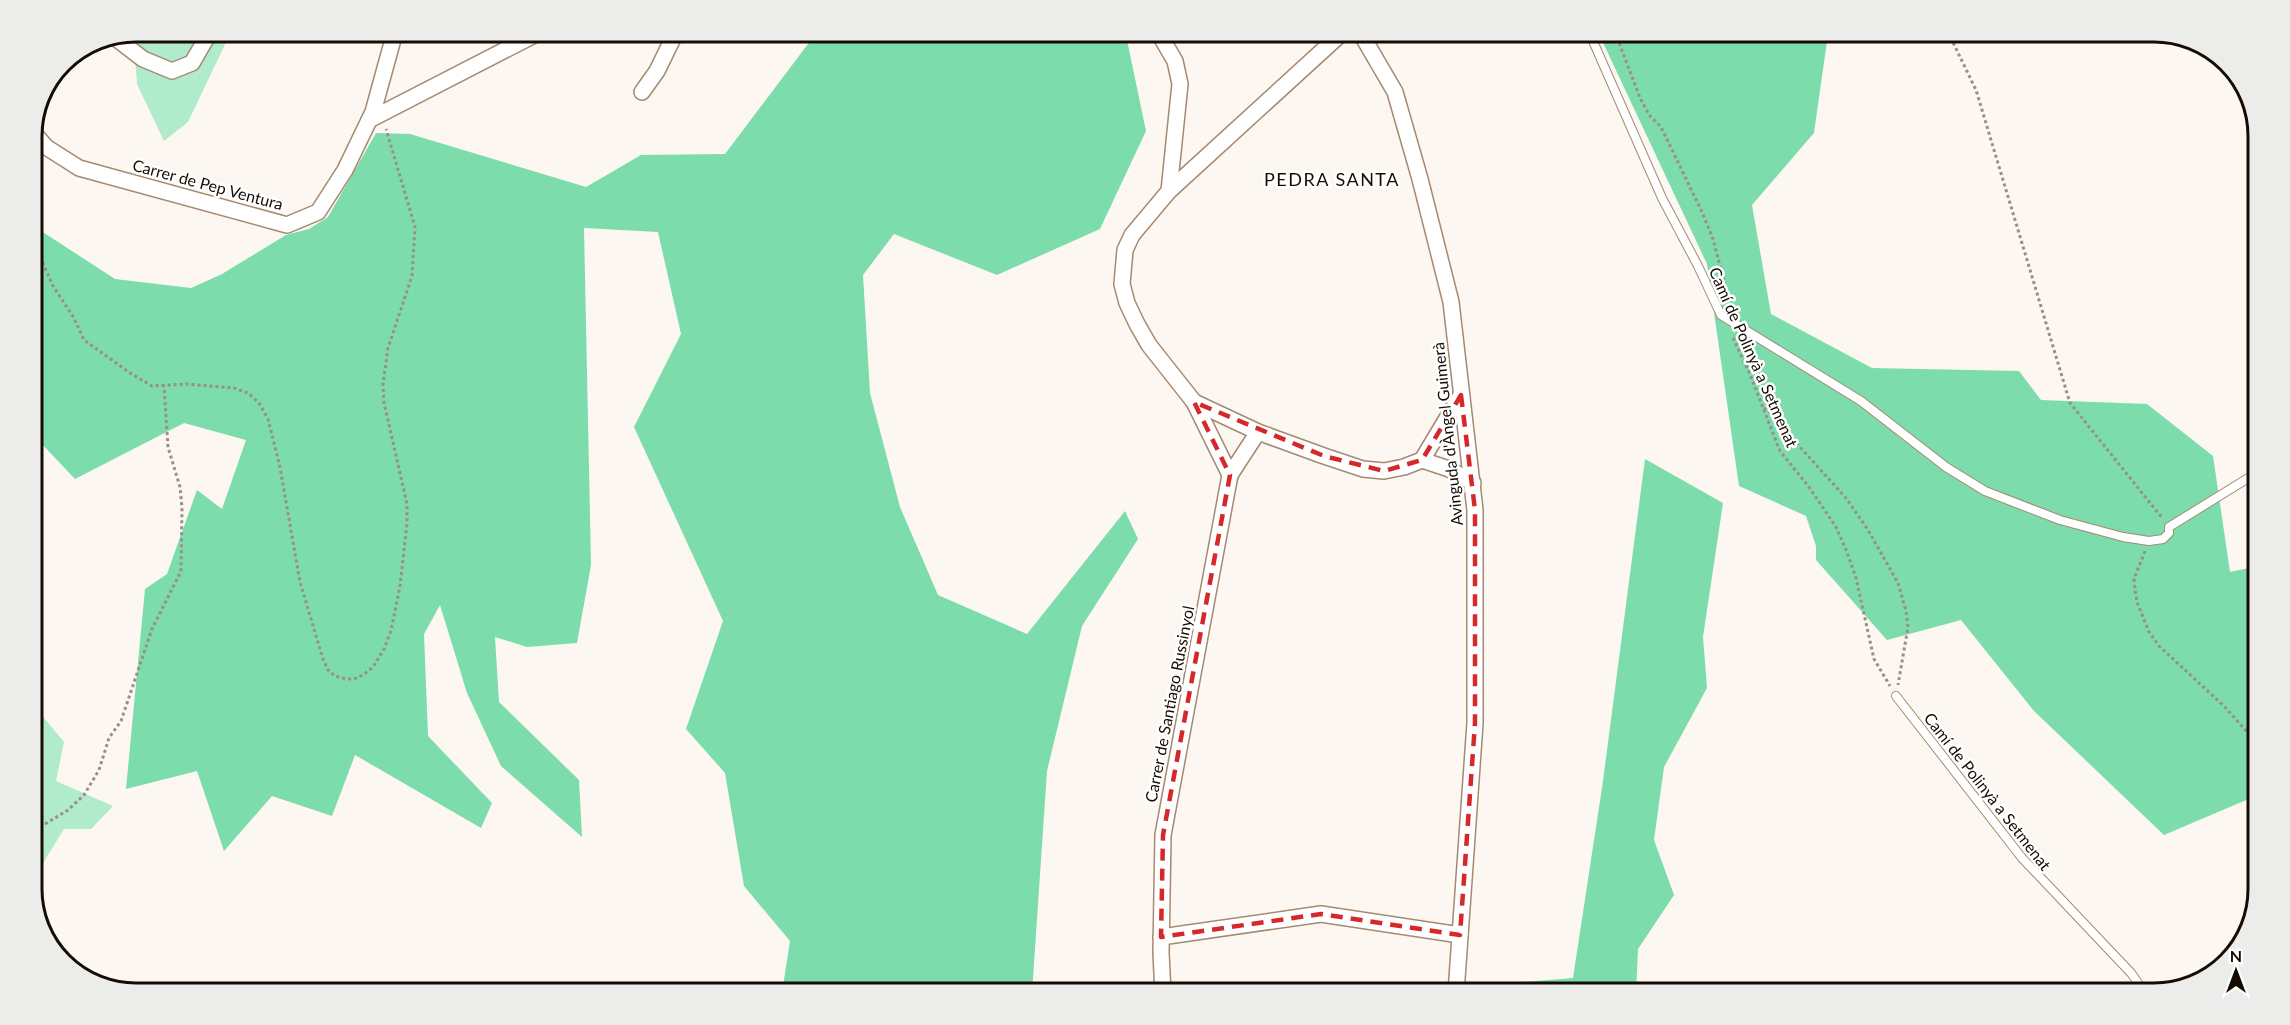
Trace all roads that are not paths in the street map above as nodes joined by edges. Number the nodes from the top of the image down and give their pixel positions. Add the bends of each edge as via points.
1 (204, 42) edge
2 (392, 42) edge
3 (521, 42) edge
4 (671, 42) edge
5 (1164, 42) edge
6 (1332, 42) edge
7 (1366, 42) edge
8 (1593, 42) edge
9 (122, 44) edge
10 (642, 92) dead end
11 (369, 120) junction
12 (42, 142) edge
13 (1169, 191) junction
14 (1461, 395) junction
15 (1194, 402) junction
16 (1258, 432) junction
17 (1422, 460) junction
18 (1230, 475) junction
19 (2248, 478) edge
20 (1473, 483) junction
21 (1896, 696) road end
22 (1460, 935) junction
23 (1161, 937) junction
24 (1163, 983) edge
25 (1457, 983) edge
26 (2138, 983) edge

1 - 9 street via 192,63 172,71 142,59
2 - 11 street, Carrer de Pep Ventura
3 - 11 street
4 - 10 street
5 - 13 street via 1175,61 1180,84
6 - 13 street
7 - 14 street, Avinguda d'Àngel Guimerà via 1395,92 1420,179 1451,302
8 - 19 lane, Camí de Polinyà a Setmenat via 1662,198 1721,315 1861,401 1946,467 1985,491 2060,520 2149,541 2163,539 2169,527
11 - 12 street, Carrer de Pep Ventura via 345,170 318,212 288,225 79,168
13 - 15 street via 1132,235 1125,250 1122,284 1145,338
14 - 17 street
14 - 20 street, Avinguda d'Àngel Guimerà
15 - 16 street
15 - 18 street
16 - 17 street via 1374,470 1395,470
16 - 18 street, Carrer de Santiago Russinyol
17 - 20 street
18 - 23 street, Carrer de Santiago Russinyol via 1163,835
20 - 22 street, Avinguda d'Àngel Guimerà via 1475,723
21 - 26 lane, Camí de Polinyà a Setmenat via 2022,858
22 - 23 street via 1321,914
22 - 25 street, Avinguda d'Àngel Guimerà
23 - 24 street, Carrer de Santiago Russinyol

